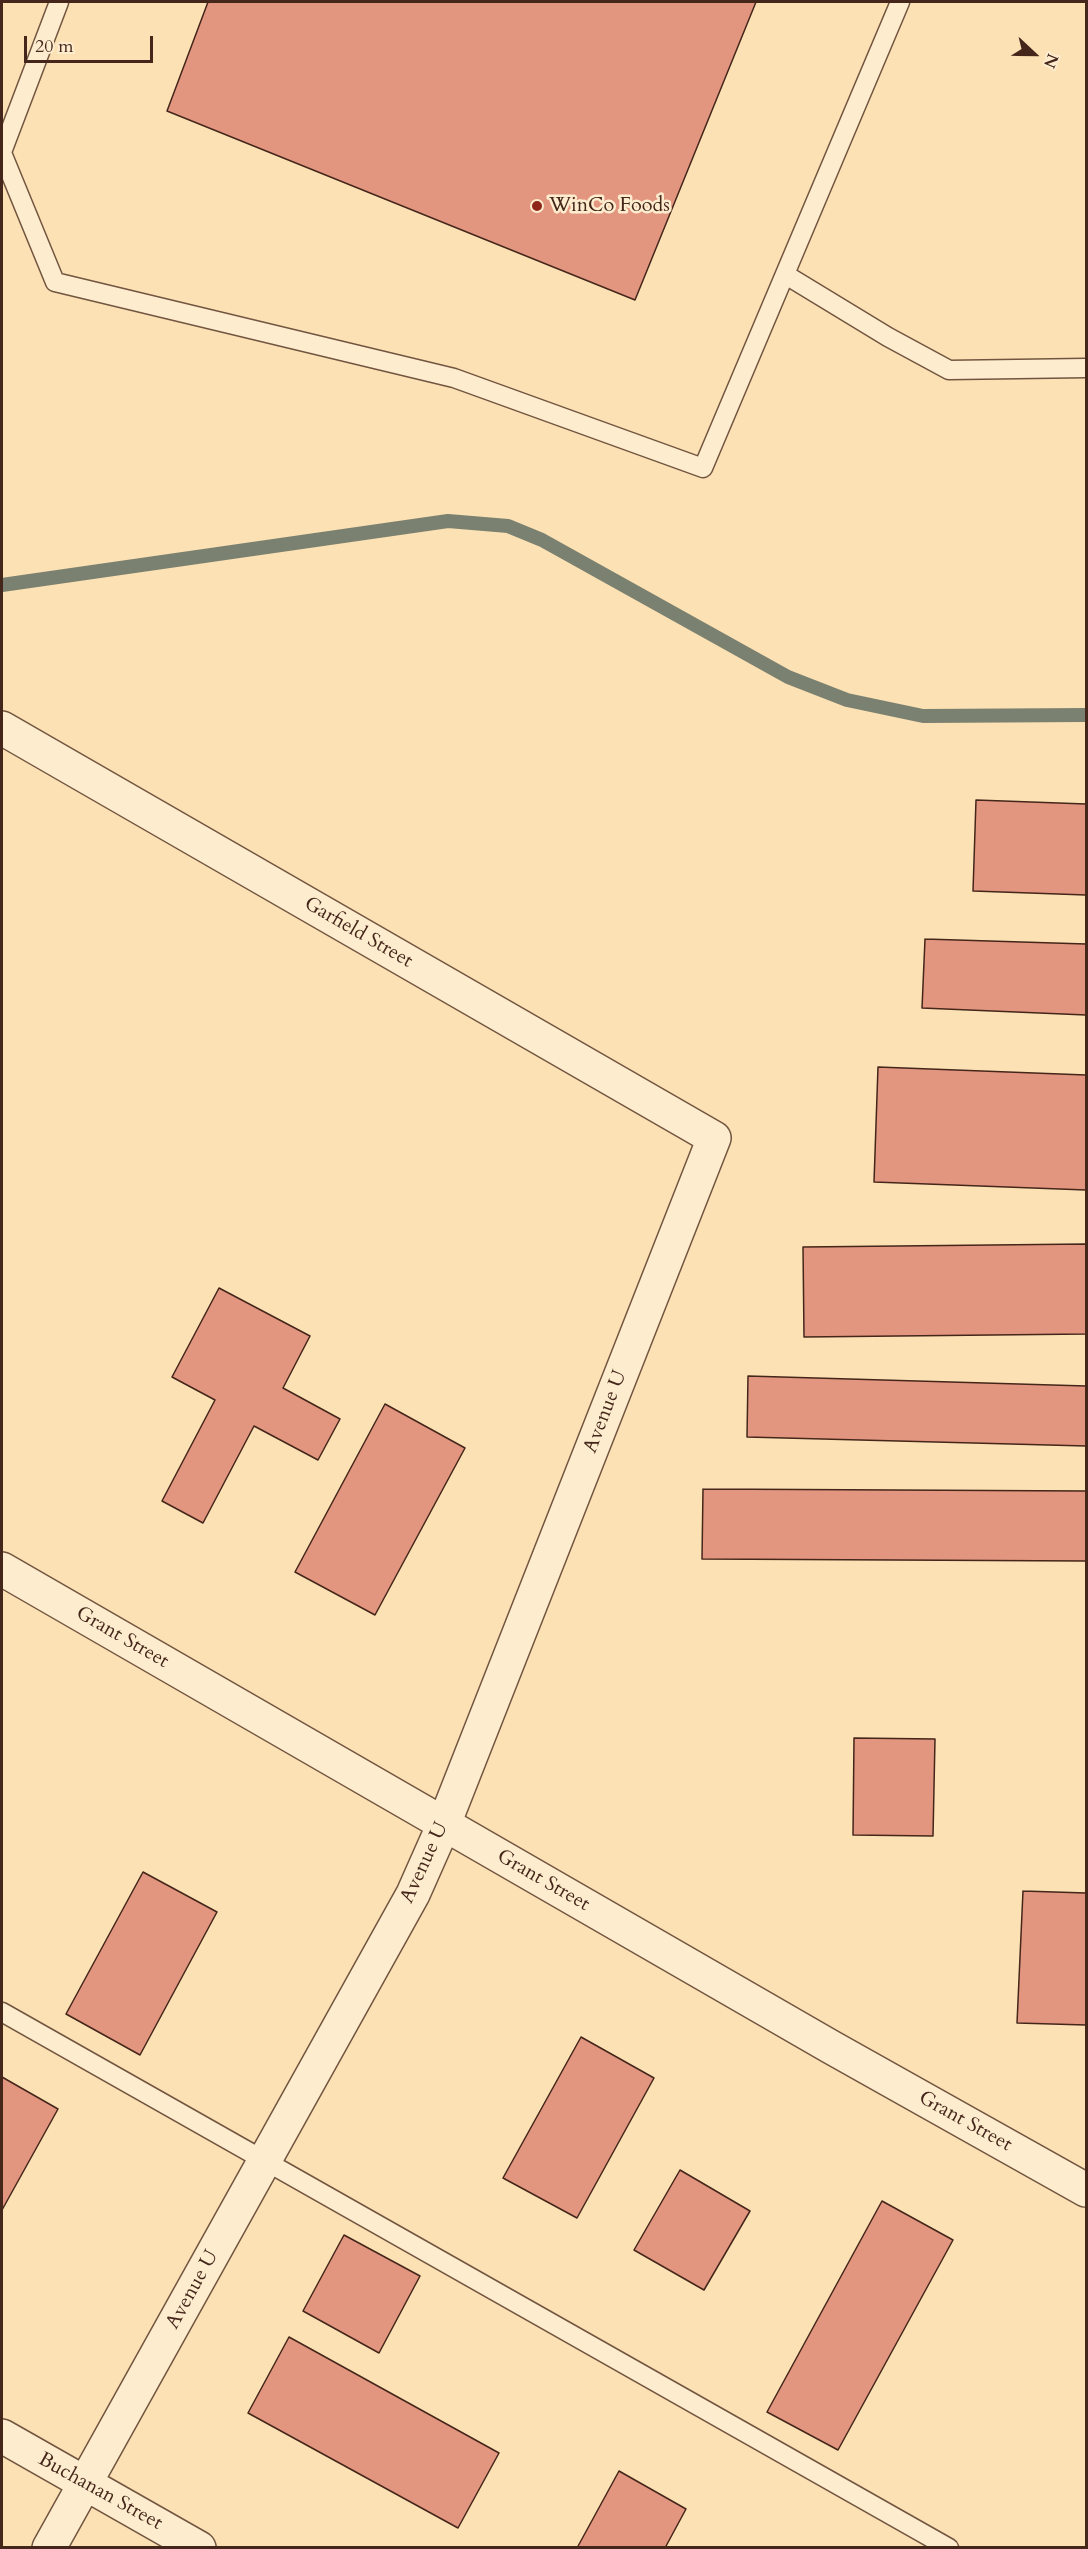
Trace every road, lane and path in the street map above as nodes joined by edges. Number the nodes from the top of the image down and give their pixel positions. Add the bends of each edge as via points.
1 (59, 2) edge
2 (900, 2) edge
3 (2, 152) edge
4 (786, 275) junction
5 (1086, 368) edge
6 (2, 728) edge
7 (714, 1138) joint
8 (2, 1569) edge
9 (444, 1824) junction
10 (2, 2012) edge
11 (265, 2161) junction
12 (1086, 2190) edge
13 (2, 2436) edge
14 (86, 2484) junction
15 (49, 2547) edge
16 (199, 2547) edge
17 (950, 2547) edge

1 - 3 lane
2 - 4 lane
3 - 4 lane via 56,282 454,378 704,468
4 - 5 lane via 949,370
6 - 7 street, Garfield Street
7 - 9 street, Avenue U
8 - 9 street, Grant Street
9 - 11 street, Avenue U via 413,1894
9 - 12 street, Grant Street
10 - 11 lane
11 - 14 street, Avenue U
11 - 17 lane
13 - 14 street, Buchanan Street
14 - 15 street, Avenue U
14 - 16 street, Buchanan Street

